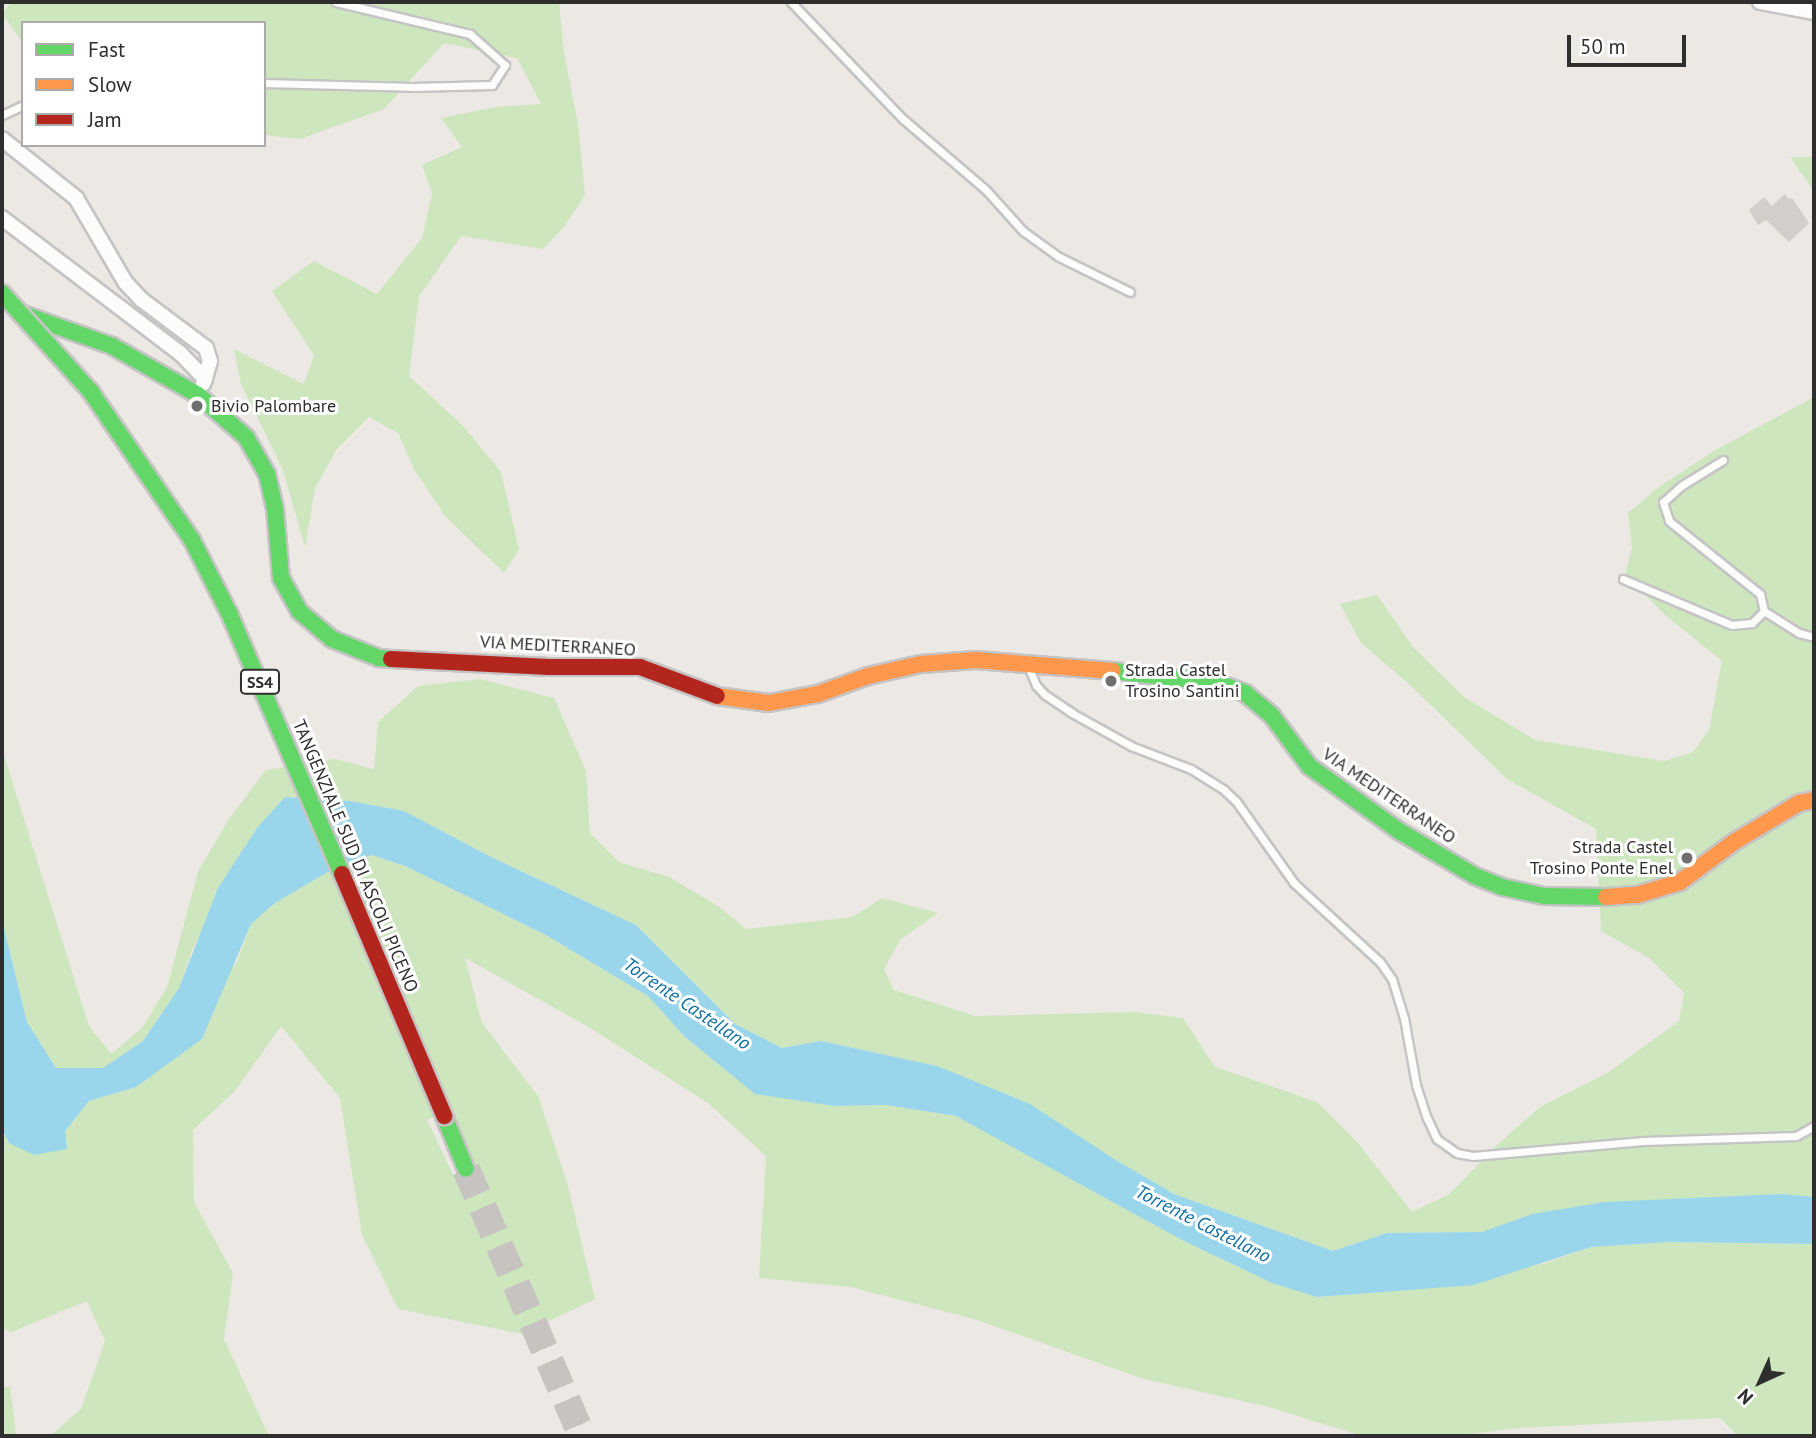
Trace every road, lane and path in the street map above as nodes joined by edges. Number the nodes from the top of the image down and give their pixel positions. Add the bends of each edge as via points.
1 (336, 2) edge
2 (791, 2) edge
3 (1760, 2) edge
4 (1814, 12) edge
5 (266, 83) edge
6 (21, 106) edge
7 (2, 115) edge
8 (2, 139) edge
9 (2, 218) edge
10 (1130, 292) dead end
11 (2, 293) edge
12 (2, 306) edge
13 (205, 379) junction
14 (198, 396) junction
15 (1723, 460) dead end
16 (1623, 579) dead end
17 (1764, 611) junction
18 (1814, 637) edge
19 (1028, 665) junction
20 (1814, 800) edge
21 (1814, 1126) edge
22 (466, 1169) tunnel mouth

1 - 5 lane via 470,34 506,65 492,85
2 - 10 lane via 903,118 986,190 1023,231 1059,257
3 - 4 street
6 - 7 lane
8 - 13 street via 76,198 125,282 142,300 206,348 210,361
9 - 13 street via 180,353
11 - 22 main road, TANGENZIALE SUD DI ASCOLI PICENO / SS4, bridge via 91,392 192,540 281,729
12 - 14 main road, VIA MEDITERRANEO via 112,346
13 - 14 street
14 - 19 main road, VIA MEDITERRANEO via 246,437 267,474 281,578 299,611 332,639 379,658 640,667 710,695 768,703 818,694 921,664 976,660
15 - 17 lane via 1663,502 1669,521 1760,594
16 - 17 lane via 1732,625 1752,623
17 - 18 lane
19 - 20 main road, VIA MEDITERRANEO via 1181,677 1245,693 1272,716 1309,766 1399,831 1475,876 1544,896 1586,900 1637,895 1680,882 1734,842 1799,803
19 - 21 lane via 1044,694 1072,713 1131,746 1191,769 1224,790 1294,883 1380,962 1392,979 1404,1018 1427,1118 1437,1139 1457,1153 1474,1156 1643,1141 1796,1136

